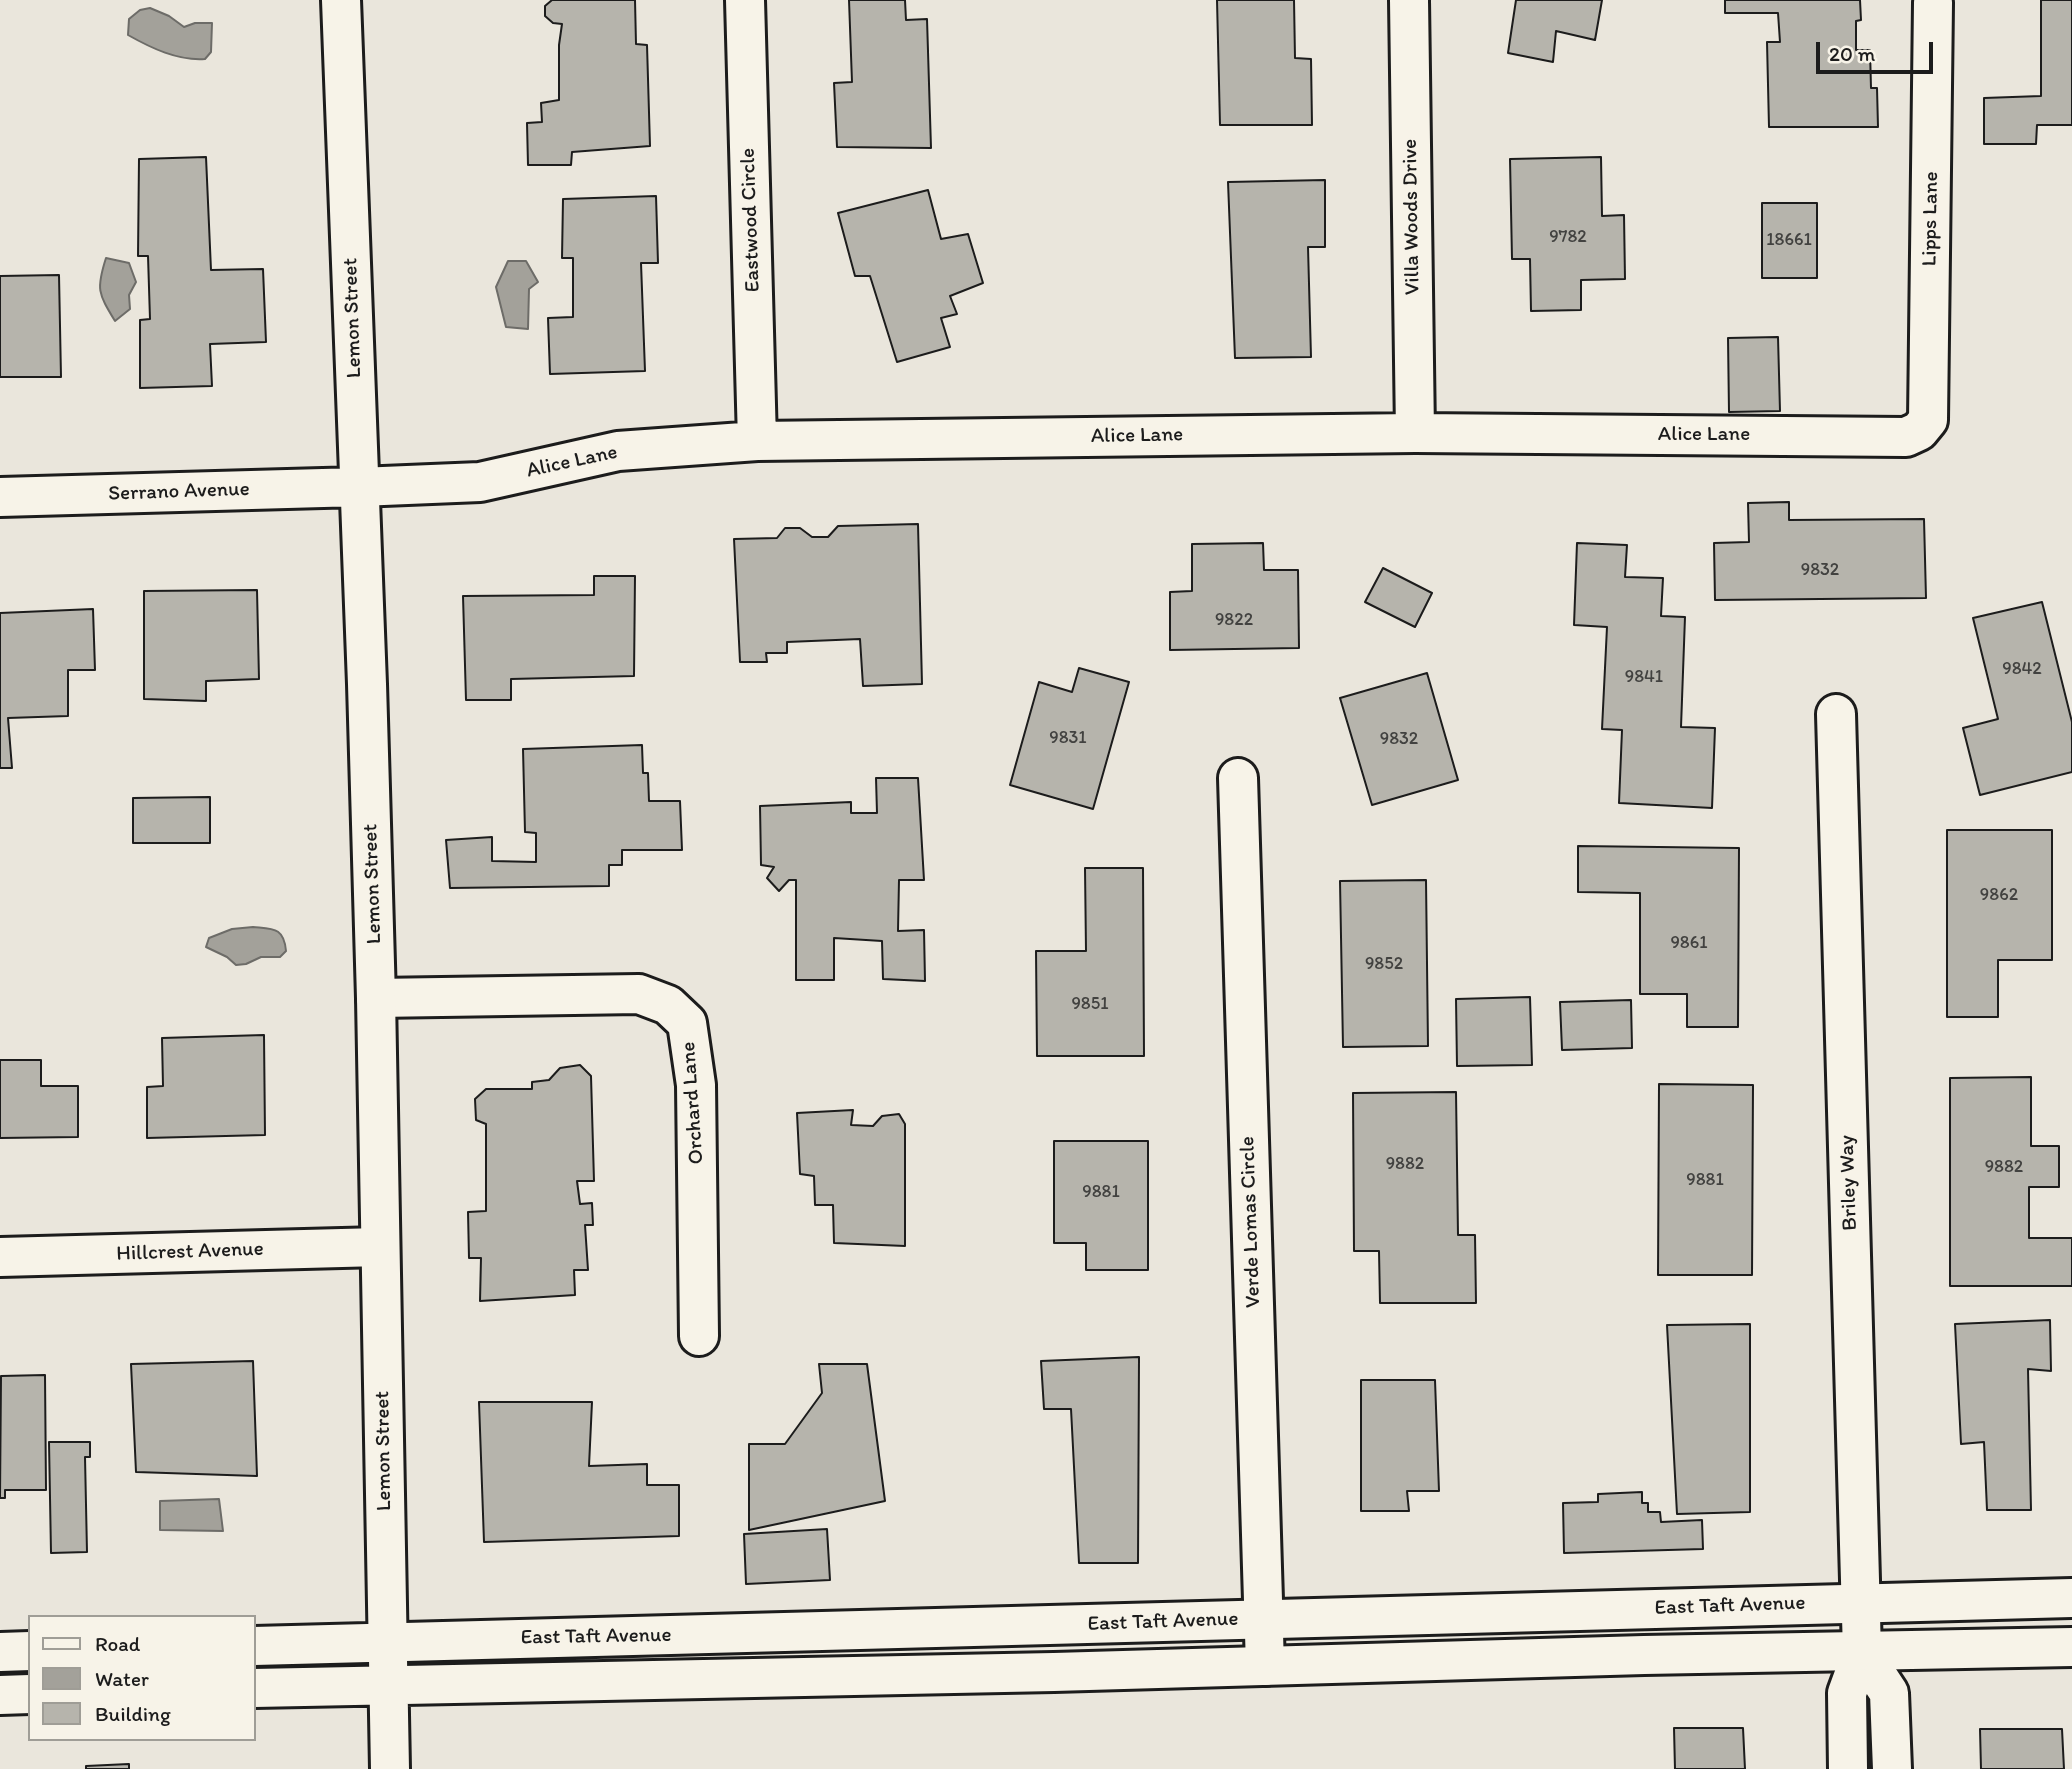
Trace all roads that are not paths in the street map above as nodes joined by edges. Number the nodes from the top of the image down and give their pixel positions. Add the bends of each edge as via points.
1 (341, 0) edge
2 (745, 0) edge
3 (1409, 0) edge
4 (1933, 3) dead end
5 (1919, 431) joint
6 (1415, 433) junction
7 (757, 441) junction
8 (359, 487) junction
9 (0, 497) edge
10 (1836, 714) dead end
11 (1238, 778) dead end
12 (376, 998) junction
13 (380, 1247) junction
14 (0, 1257) edge
15 (699, 1336) dead end
16 (2072, 1598) edge
17 (1861, 1602) junction
18 (1263, 1619) junction
19 (388, 1642) junction
20 (256, 1646) edge
21 (2072, 1647) edge
22 (28, 1651) edge
23 (0, 1652) edge
24 (1862, 1652) junction
25 (1265, 1666) junction
26 (388, 1684) junction
27 (256, 1688) edge
28 (28, 1694) edge
29 (0, 1695) edge
30 (390, 1769) edge
31 (1848, 1769) edge
32 (1892, 1769) edge

1 - 8 street, Lemon Street
2 - 7 street, Eastwood Circle
3 - 6 street, Villa Woods Drive
4 - 5 street, Lipps Lane via 1928,420
5 - 6 street, Alice Lane via 1906,437
6 - 7 street, Alice Lane
7 - 8 street, Alice Lane via 618,451 480,482
8 - 9 street, Serrano Avenue
8 - 12 street, Lemon Street
10 - 17 street, Briley Way
11 - 18 street, Verde Lomas Circle
12 - 13 street, Lemon Street
12 - 15 street, Orchard Lane via 639,994 668,1004 687,1023 696,1085
13 - 14 street, Hillcrest Avenue
13 - 19 street, Lemon Street
16 - 17 street, East Taft Avenue
17 - 18 street, East Taft Avenue
17 - 24 street, Briley Way
18 - 19 street, East Taft Avenue
18 - 25 street, Verde Lomas Circle
19 - 20 street, East Taft Avenue
19 - 26 street, Lemon Street
21 - 24 street, East Taft Avenue
22 - 23 street
24 - 25 street, East Taft Avenue
24 - 31 street, Briley Way via 1847,1693
24 - 32 street via 1889,1693
25 - 26 street, East Taft Avenue
26 - 27 street, East Taft Avenue
26 - 30 street, Lemon Street
28 - 29 street

